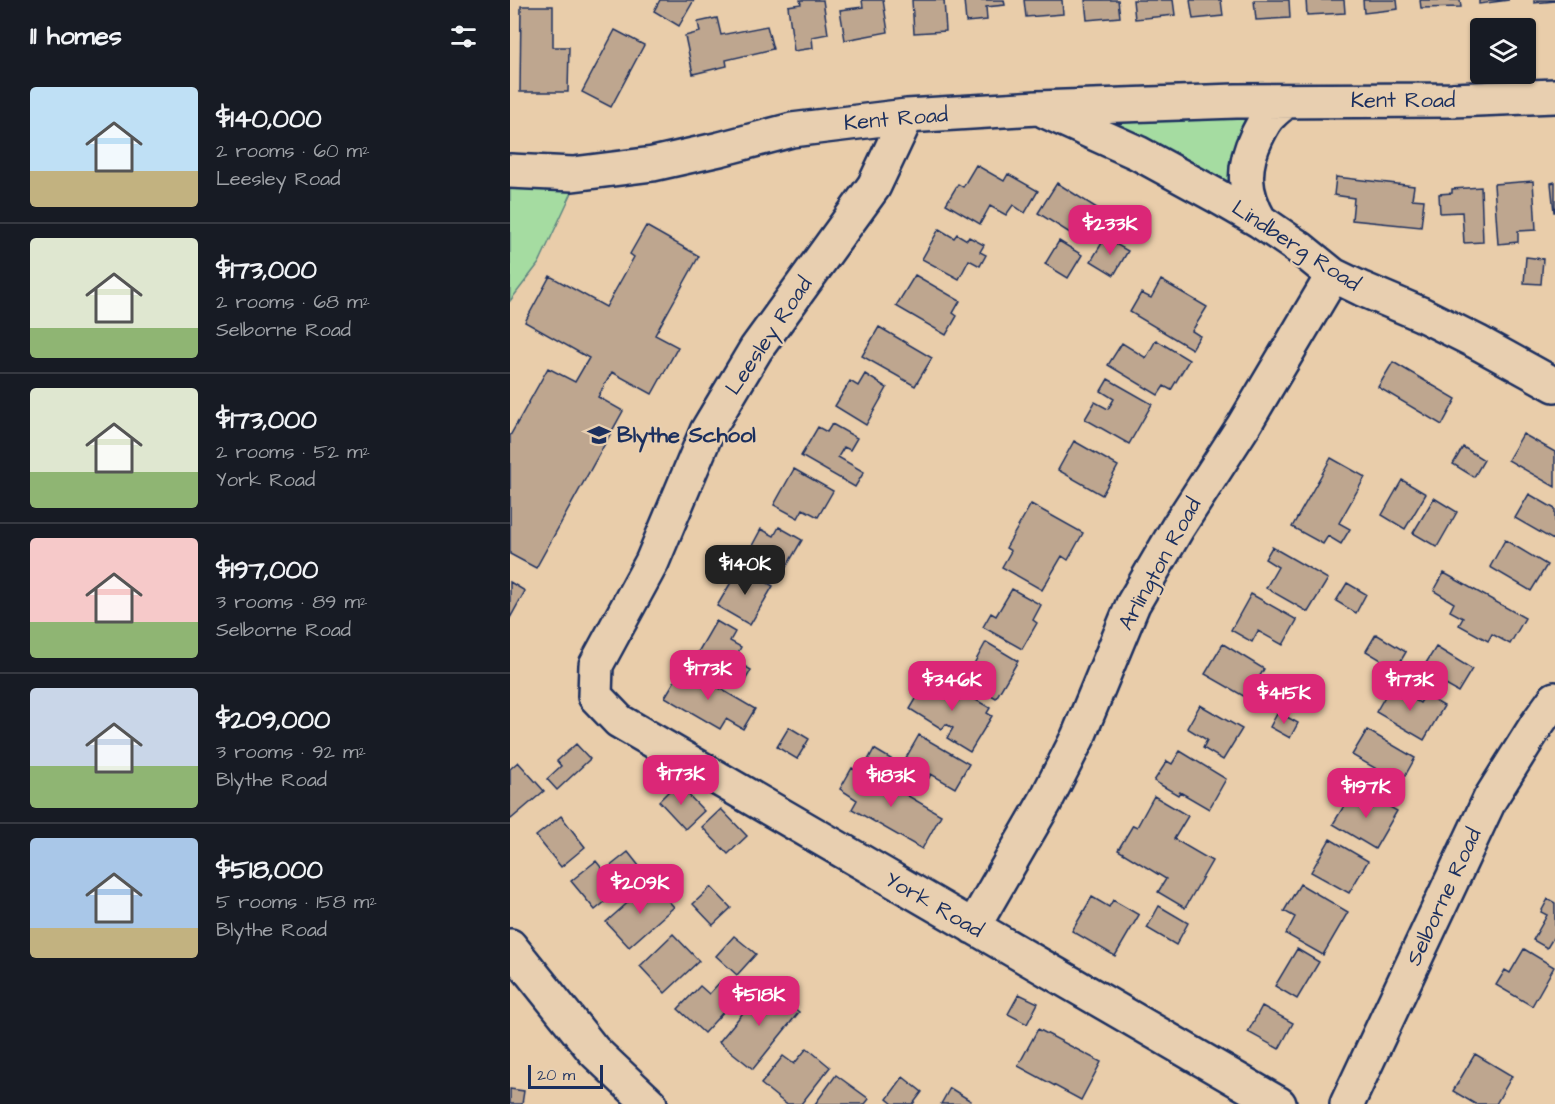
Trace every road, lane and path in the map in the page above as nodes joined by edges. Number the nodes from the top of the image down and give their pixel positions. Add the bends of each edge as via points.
1 (1555, 96) edge
2 (1286, 101) junction
3 (1037, 108) junction
4 (907, 116) junction
5 (510, 171) edge
6 (1260, 221) junction
7 (1333, 275) junction
8 (1555, 385) edge
9 (595, 696) joint
10 (1555, 699) edge
11 (973, 927) junction
12 (510, 946) edge
13 (650, 1104) edge
14 (1279, 1104) edge
15 (1347, 1104) edge

1 - 2 street, Kent Road
2 - 3 street, Kent Road
2 - 6 street via 1270,114 1248,158 1247,192
3 - 4 street, Kent Road
3 - 6 street, Lindberg Road via 1138,153
4 - 5 street, Kent Road via 792,130 652,164 573,174
4 - 9 street, Leesley Road via 874,186 756,349 707,431 652,562 596,665
6 - 7 street, Lindberg Road
7 - 8 street, Lindberg Road via 1468,337
7 - 11 street, Arlington Road via 1133,604 1078,737
9 - 11 street, York Road via 619,721
10 - 15 street, Selborne Road via 1490,799
11 - 14 street, York Road
12 - 13 street via 594,1051

